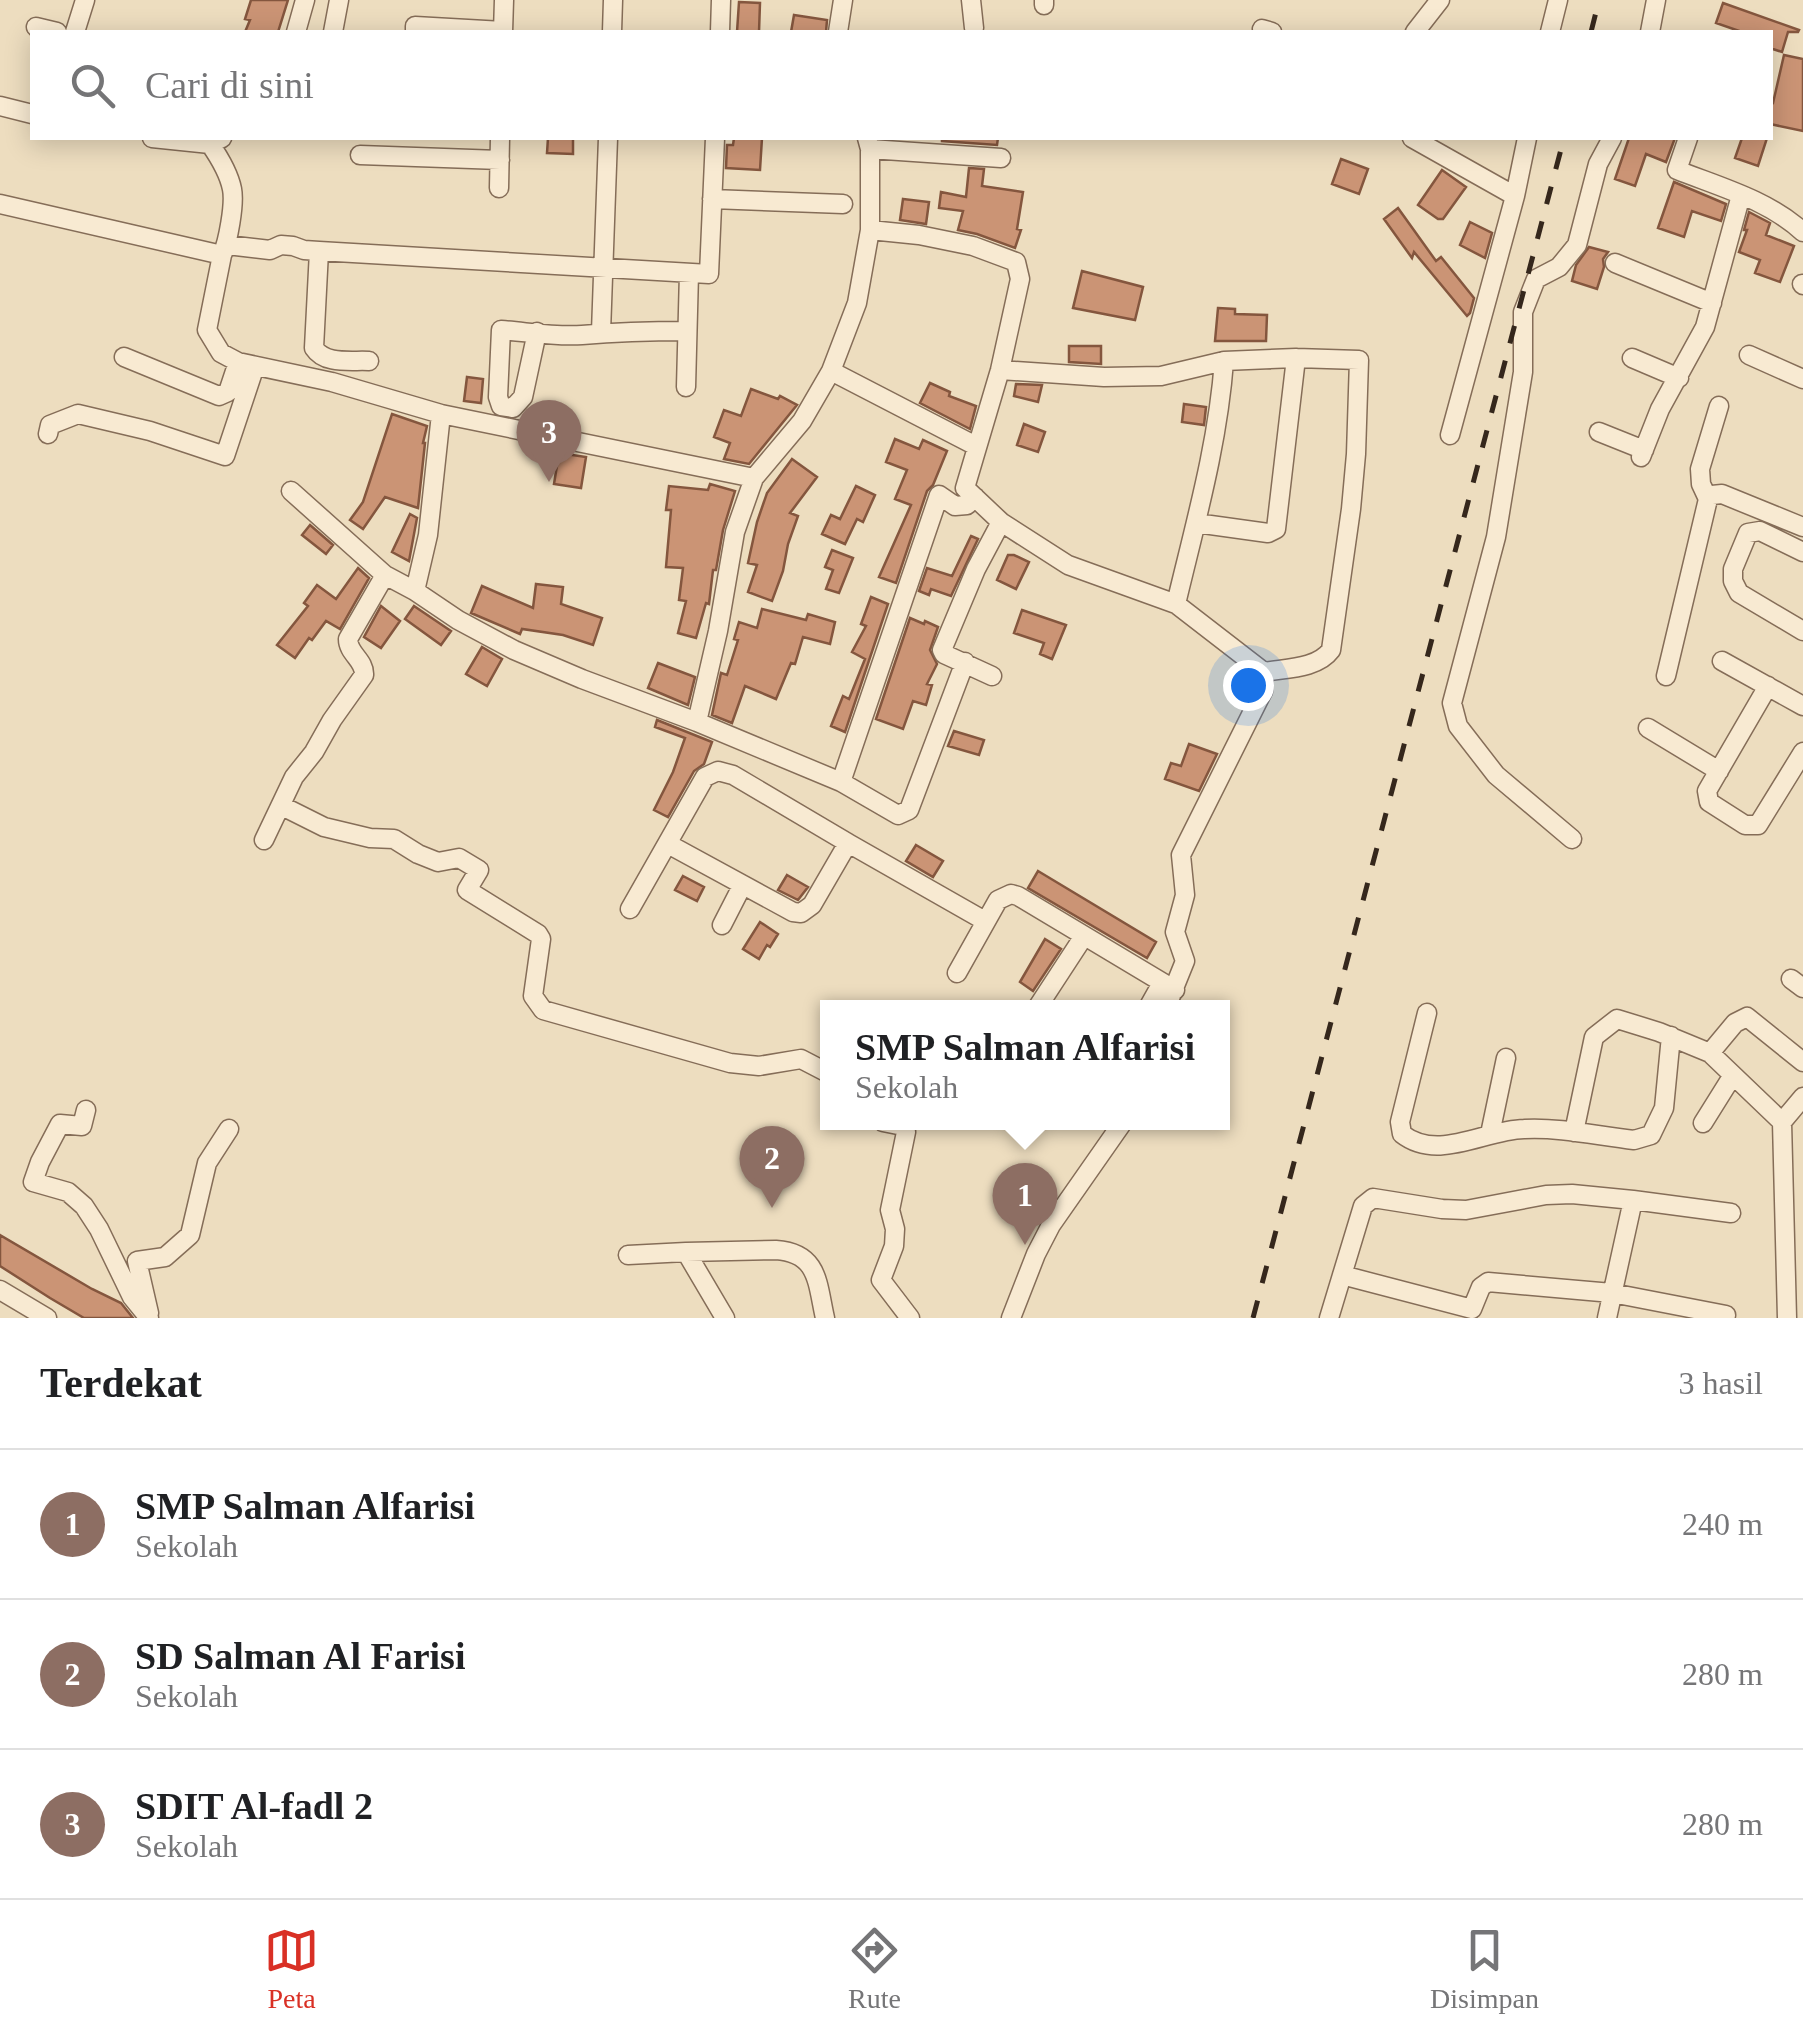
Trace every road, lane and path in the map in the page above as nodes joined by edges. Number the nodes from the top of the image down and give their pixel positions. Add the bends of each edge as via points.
1 (85, 0) edge
2 (305, 0) edge
3 (338, 0) edge
4 (504, 0) edge
5 (613, 0) edge
6 (721, 0) edge
7 (843, 0) edge
8 (971, 0) edge
9 (1440, 0) edge
10 (1558, 0) edge
11 (1656, 0) edge
12 (36, 27) dead end
13 (974, 28) dead end
14 (49, 30) edge
15 (76, 30) edge
16 (297, 30) edge
17 (333, 30) edge
18 (415, 30) edge
19 (474, 30) edge
20 (503, 30) edge
21 (612, 30) edge
22 (720, 30) edge
23 (838, 30) edge
24 (1416, 30) edge
25 (1550, 30) edge
26 (1650, 30) edge
27 (0, 106) edge
28 (30, 114) edge
29 (500, 140) edge
30 (608, 140) edge
31 (715, 140) edge
32 (1416, 140) edge
33 (1526, 140) edge
34 (1611, 140) edge
35 (1687, 140) edge
36 (216, 141) edge
37 (868, 143) edge
38 (409, 147) edge
39 (360, 155) dead end
40 (1001, 158) dead end
41 (500, 160) junction
42 (499, 188) dead end
43 (1741, 194) junction
44 (1516, 196) junction
45 (712, 199) junction
46 (0, 204) edge
47 (844, 204) dead end
48 (1803, 205) edge
49 (1798, 227) edge
50 (870, 230) junction
51 (224, 250) junction
52 (311, 250) junction
53 (1615, 264) dead end
54 (604, 268) junction
55 (689, 273) junction
56 (1712, 303) junction
57 (687, 331) junction
58 (537, 332) dead end
59 (601, 332) junction
60 (1749, 355) dead end
61 (124, 357) dead end
62 (1296, 358) junction
63 (1632, 358) dead end
64 (369, 361) dead end
65 (1224, 361) junction
66 (247, 364) junction
67 (1000, 370) junction
68 (831, 371) junction
69 (1678, 378) junction
70 (1803, 379) edge
71 (686, 387) dead end
72 (1718, 406) dead end
73 (440, 414) junction
74 (1600, 432) dead end
75 (48, 434) dead end
76 (1450, 435) dead end
77 (976, 446) junction
78 (754, 478) junction
79 (291, 491) dead end
80 (975, 497) junction
81 (1708, 499) junction
82 (1001, 522) junction
83 (1196, 523) junction
84 (1803, 527) edge
85 (1803, 552) edge
86 (386, 575) junction
87 (1192, 584) dead end
88 (415, 591) junction
89 (1180, 608) junction
90 (1803, 630) edge
91 (1722, 661) dead end
92 (965, 662) junction
93 (1264, 672) junction
94 (992, 676) dead end
95 (1666, 676) dead end
96 (1768, 686) junction
97 (1803, 706) edge
98 (697, 722) junction
99 (1648, 728) dead end
100 (1803, 752) edge
101 (1719, 771) junction
102 (841, 782) junction
103 (282, 806) junction
104 (1572, 839) dead end
105 (264, 840) dead end
106 (848, 843) junction
107 (668, 844) junction
108 (742, 886) junction
109 (630, 909) dead end
110 (985, 921) junction
111 (722, 925) dead end
112 (1084, 936) junction
113 (957, 973) dead end
114 (1168, 986) junction
115 (1043, 1000) edge
116 (1155, 1000) edge
117 (1167, 1000) edge
118 (1427, 1014) dead end
119 (1670, 1036) junction
120 (1710, 1053) junction
121 (1506, 1058) dead end
122 (1803, 1062) edge
123 (820, 1069) edge
124 (1734, 1075) junction
125 (1803, 1097) edge
126 (86, 1110) dead end
127 (1782, 1122) junction
128 (1703, 1124) dead end
129 (229, 1130) dead end
130 (905, 1130) edge
131 (1117, 1130) edge
132 (1574, 1132) junction
133 (1490, 1134) junction
134 (1633, 1200) junction
135 (1731, 1213) dead end
136 (686, 1252) junction
137 (628, 1255) dead end
138 (1342, 1275) junction
139 (1795, 1283) edge
140 (0, 1290) edge
141 (1612, 1293) junction
142 (1471, 1314) edge
143 (1726, 1315) dead end
144 (47, 1318) edge
145 (149, 1318) edge
146 (724, 1318) edge
147 (825, 1318) edge
148 (910, 1318) edge
149 (1012, 1318) edge
150 (1329, 1318) edge
151 (1607, 1318) edge
152 (1787, 1318) edge

1 - 15 street
2 - 16 street
3 - 17 street
4 - 20 street
5 - 21 street
6 - 22 street
7 - 23 street
8 - 13 street
9 - 24 street
10 - 25 street
11 - 26 street
12 - 14 street
18 - 19 street
27 - 28 street
29 - 41 street
30 - 54 street
31 - 45 street
32 - 44 street
33 - 44 street
34 - 104 street via 1577,246 1558,268 1536,278 1523,312 1522,372 1496,538 1452,703 1458,726 1496,775
35 - 43 street via 1676,170
36 - 51 street via 232,190
37 - 40 street
37 - 50 street
38 - 39 street
38 - 41 street
41 - 42 street
43 - 49 street
43 - 56 street
44 - 76 street
45 - 47 street
45 - 55 street via 708,274
46 - 51 street
48 - 49 street
50 - 67 street via 973,246 1016,262 1020,280
50 - 68 street via 857,304
51 - 52 street
51 - 66 street via 207,330 221,354
52 - 54 street
52 - 64 street via 314,348 325,358
53 - 56 street
54 - 55 street
54 - 59 street
55 - 57 street
56 - 69 street
57 - 59 street
57 - 71 street
58 - 59 street
60 - 70 street
61 - 66 street via 219,396
62 - 65 street
62 - 83 street via 1276,529
62 - 93 street via 1360,362 1351,509 1331,650 1317,663
63 - 69 street
65 - 67 street via 1162,376
65 - 83 street
66 - 73 street
66 - 75 street via 226,456 78,414 50,425
67 - 77 street
68 - 77 street
68 - 78 street via 802,421
69 - 74 street via 1643,454
72 - 81 street via 1700,469
73 - 78 street
73 - 88 street via 428,535
77 - 80 street via 965,488
78 - 98 street via 735,532
79 - 86 street
80 - 82 street
80 - 102 street via 955,506 939,496
81 - 84 street via 1722,494
81 - 95 street
82 - 89 street via 1068,565
82 - 92 street via 942,647
83 - 89 street
85 - 90 street via 1753,530 1733,581 1739,593
86 - 88 street
86 - 103 street via 348,640 364,675
87 - 89 street
88 - 98 street via 514,650
89 - 93 street
91 - 96 street
92 - 94 street
92 - 102 street via 909,810 898,815
93 - 114 street via 1263,691 1181,855 1186,896 1175,932 1185,961
96 - 97 street
96 - 101 street
98 - 102 street
99 - 101 street
100 - 101 street via 1758,825 1745,825 1709,802 1707,791
103 - 105 street
103 - 123 street via 324,826 394,839 438,862 459,858 479,870 467,890 541,938 533,996 543,1010 745,1066 801,1060
106 - 107 street via 718,771 704,777
106 - 108 street via 807,910 793,912
106 - 110 street
107 - 108 street
107 - 109 street
108 - 111 street
110 - 112 street via 998,900 1011,894
110 - 113 street
112 - 114 street
112 - 115 street
114 - 116 street
114 - 117 street
118 - 133 street via 1402,1134 1440,1146
119 - 120 street
119 - 132 street via 1664,1108 1651,1135 1634,1140
119 - 132 street via 1617,1020 1594,1037
120 - 122 street via 1747,1018
120 - 124 street
121 - 133 street
124 - 127 street
124 - 128 street
125 - 127 street
126 - 145 street via 82,1126 60,1124 34,1182 68,1192 84,1206
127 - 139 street
129 - 145 street via 207,1163 190,1236 165,1256 137,1261
130 - 148 street via 890,1210 896,1237 882,1280
131 - 149 street via 1051,1225
132 - 133 street via 1523,1128
134 - 135 street
134 - 138 street via 1546,1195 1442,1210 1373,1198 1363,1206
134 - 141 street
136 - 137 street
136 - 146 street
136 - 147 street via 789,1250 803,1256 813,1268
138 - 142 street
138 - 150 street
139 - 152 street
140 - 144 street
141 - 142 street via 1488,1282
141 - 143 street
141 - 151 street

